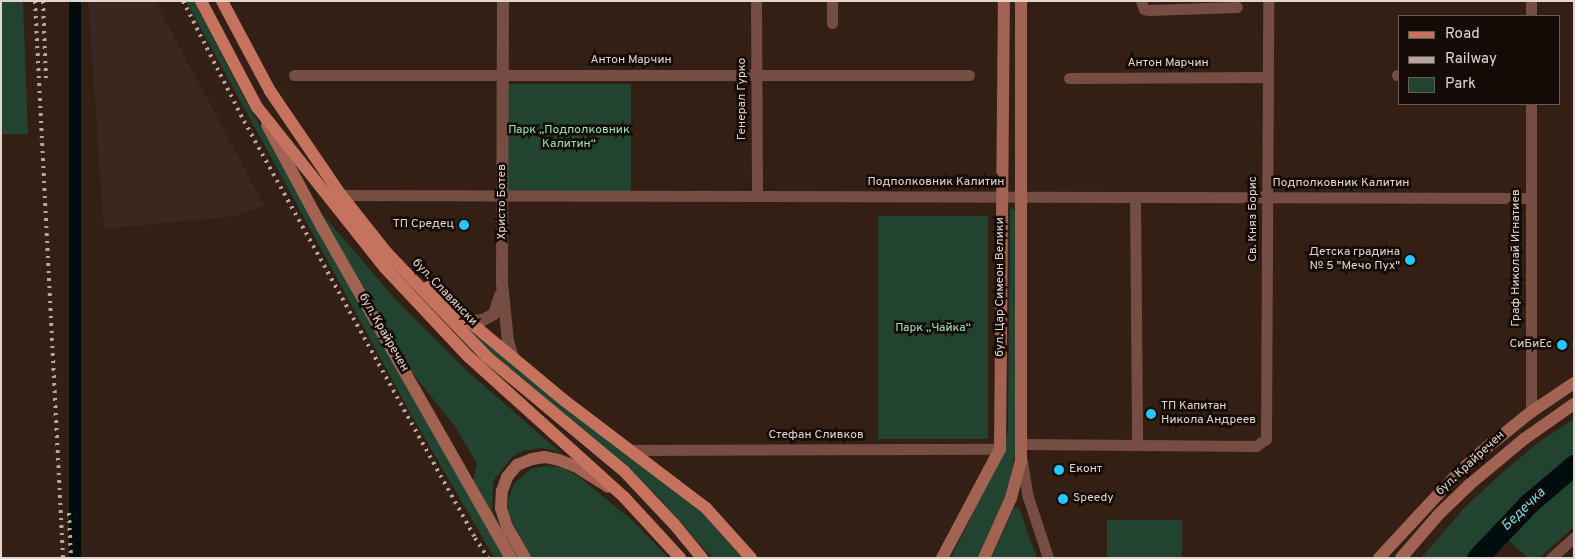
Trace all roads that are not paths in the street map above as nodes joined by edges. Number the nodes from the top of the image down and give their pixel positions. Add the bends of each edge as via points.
1 (201, 1) edge
2 (222, 1) edge
3 (503, 1) edge
4 (756, 1) edge
5 (832, 1) edge
6 (1004, 1) edge
7 (1021, 1) edge
8 (1141, 1) edge
9 (1268, 1) edge
10 (1531, 1) edge
11 (1237, 7) dead end
12 (1531, 15) edge
13 (832, 23) dead end
14 (294, 75) dead end
15 (503, 75) junction
16 (756, 75) junction
17 (969, 75) dead end
18 (1268, 77) junction
19 (1069, 78) dead end
20 (1531, 105) edge
21 (258, 107) junction
22 (341, 195) junction
23 (502, 195) junction
24 (757, 196) junction
25 (1002, 197) junction
26 (1021, 197) junction
27 (1135, 197) junction
28 (1267, 197) junction
29 (1531, 198) junction
30 (387, 253) junction
31 (502, 283) junction
32 (471, 321) junction
33 (513, 357) junction
34 (1574, 383) edge
35 (1574, 404) edge
36 (1531, 412) junction
37 (1137, 445) junction
38 (1000, 449) junction
39 (1021, 449) junction
40 (632, 450) junction
41 (624, 497) junction
42 (1574, 537) edge
43 (511, 558) edge
44 (525, 558) edge
45 (680, 558) edge
46 (702, 558) edge
47 (751, 558) edge
48 (942, 558) edge
49 (984, 558) edge
50 (1048, 558) edge
51 (1379, 558) edge
52 (1401, 558) edge
53 (1551, 558) edge

1 - 21 main road, бул. Славянски
2 - 22 main road, бул. Славянски via 270,91
3 - 15 street, Христо Ботев
4 - 16 street, Генерал Гурко
5 - 13 street
6 - 25 main road, бул. Цар Симеон Велики
7 - 26 main road, бул. Цар Симеон Велики
8 - 11 street via 1144,9 1149,10
9 - 18 street, Св. Княз Борис
10 - 12 street
14 - 15 street, Антон Марчин
15 - 16 street, Антон Марчин
15 - 23 street, Христо Ботев
16 - 17 street, Антон Марчин
16 - 24 street, Генерал Гурко
18 - 19 street, Антон Марчин
18 - 28 street, Св. Княз Борис
20 - 29 street, Граф Николай Игнатиев
21 - 41 main road, бул. Славянски via 385,268 469,358
21 - 43 main road, бул. Крайречен via 322,227
22 - 23 street, Подполковник Калитин
22 - 30 main road, бул. Славянски
23 - 24 street, Подполковник Калитин
23 - 31 street, Христо Ботев
24 - 25 street, Подполковник Калитин
25 - 26 street, Подполковник Калитин
25 - 38 main road, бул. Цар Симеон Велики
26 - 27 street, Подполковник Калитин
26 - 39 main road, бул. Цар Симеон Велики
27 - 28 street, Подполковник Калитин
27 - 37 street
28 - 29 street, Подполковник Калитин
28 - 37 street, Св. Княз Борис via 1267,436 1256,446
29 - 36 street, Граф Николай Игнатиев
30 - 32 main road
30 - 46 main road, бул. Славянски via 487,357 624,472
31 - 32 street, Христо Ботев via 498,309 494,314 483,320
31 - 33 street, Христо Ботев via 508,341
32 - 33 main road
33 - 40 main road via 565,401
34 - 36 main road, бул. Крайречен
35 - 52 main road, бул. Крайречен via 1524,439 1469,485
36 - 51 main road, бул. Крайречен via 1457,474
37 - 39 street
38 - 40 street, Стефан Сливков
38 - 48 main road, бул. Цар Симеон Велики
39 - 49 main road, бул. Цар Симеон Велики via 1015,487
39 - 50 street, бул. Цар Симеон Велики via 1028,497
40 - 47 main road via 706,508
41 - 44 main road via 575,466 559,460 532,459 517,465 507,477 501,508 507,527
41 - 45 main road, бул. Славянски
42 - 53 street

